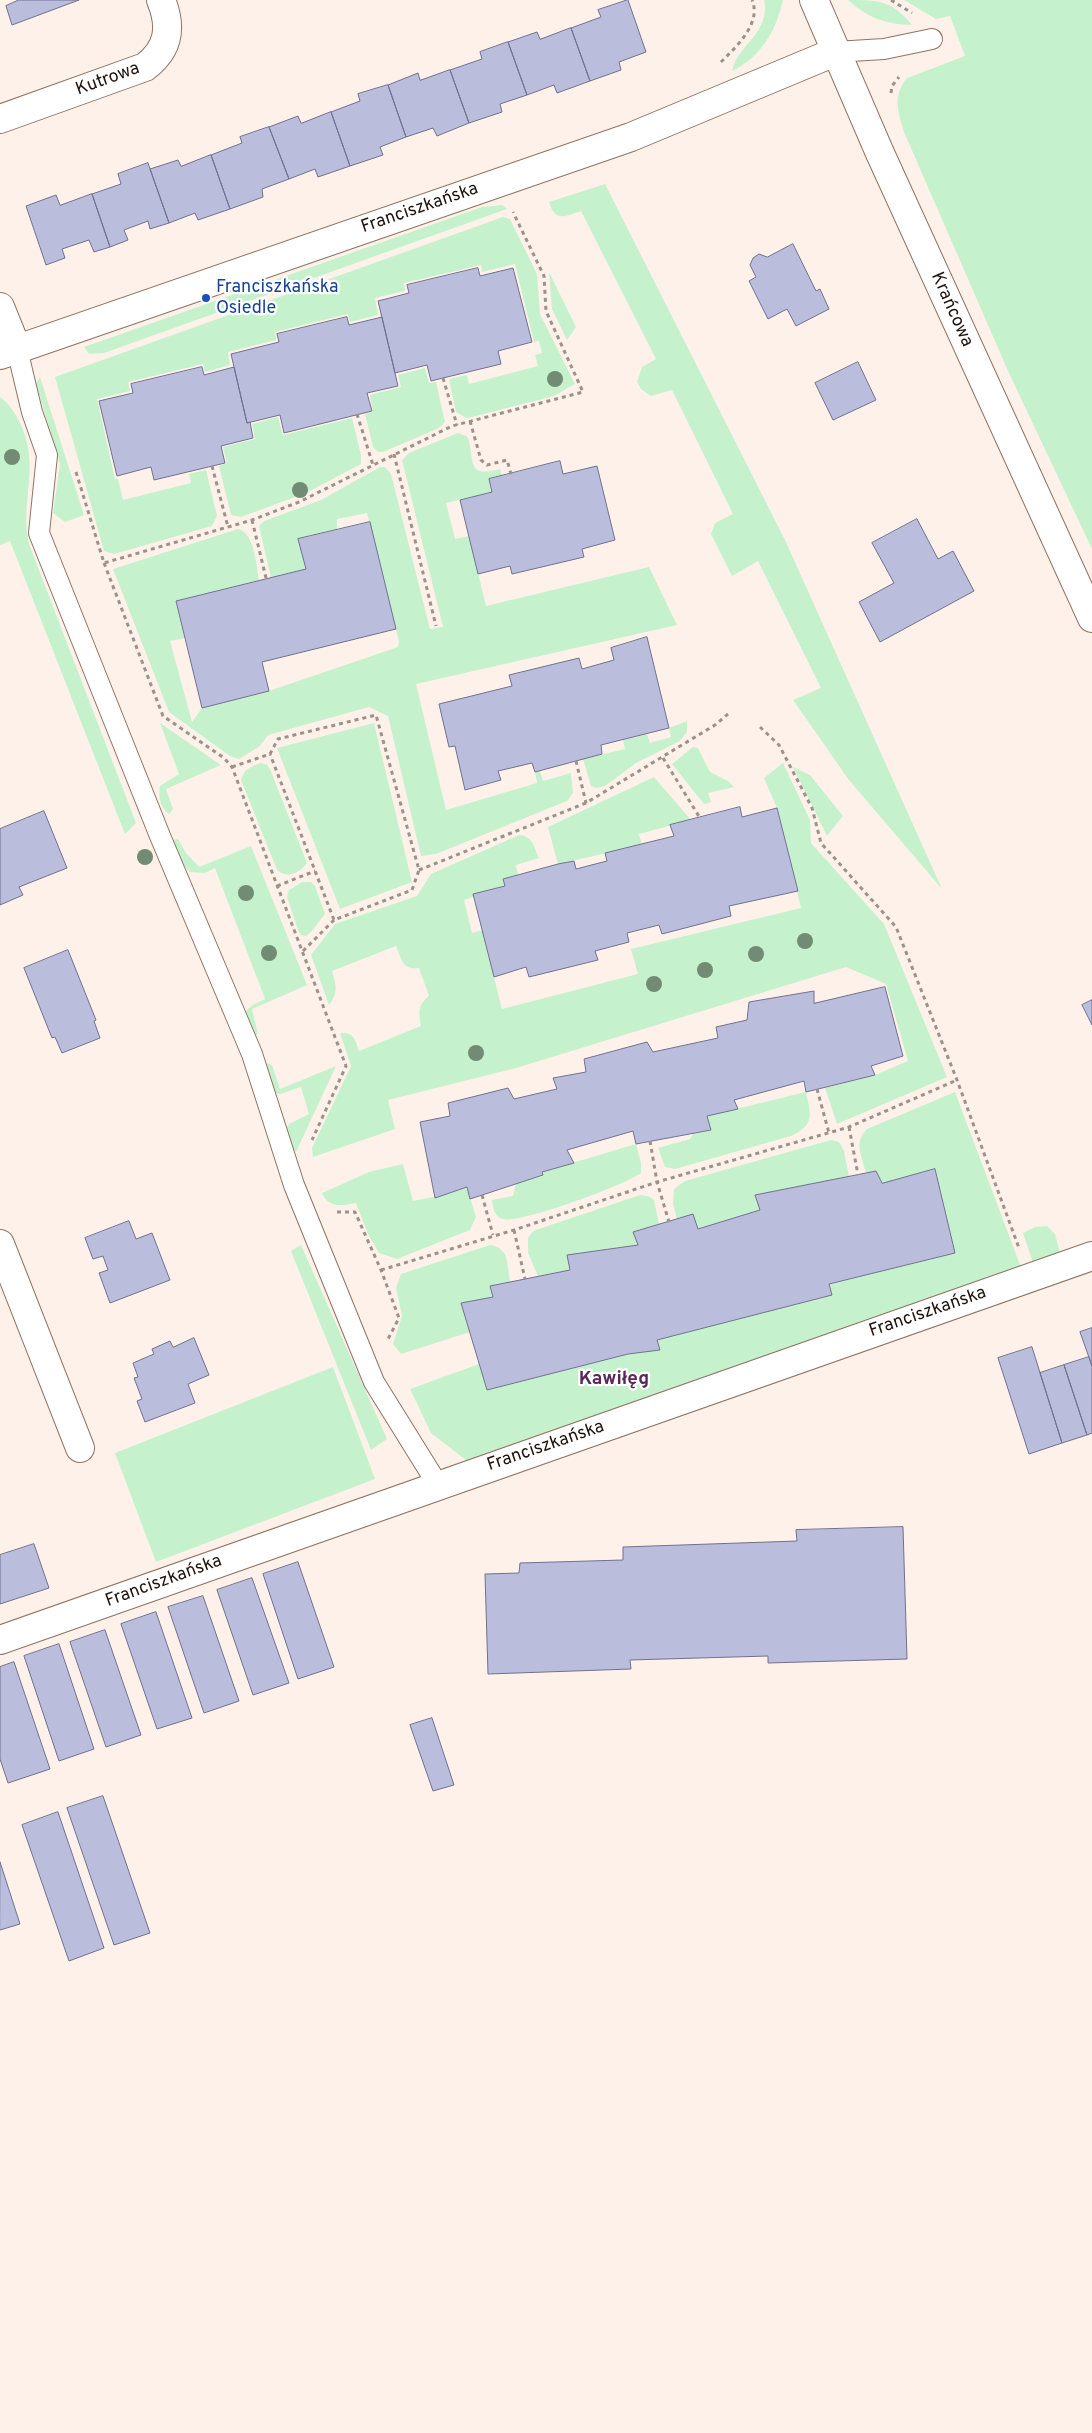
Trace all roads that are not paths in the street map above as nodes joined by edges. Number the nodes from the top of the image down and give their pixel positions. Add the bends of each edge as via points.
1 (161, 0) edge
2 (814, 0) edge
3 (932, 39) road end
4 (835, 52) junction
5 (0, 119) edge
6 (0, 307) edge
7 (8, 352) edge
8 (1092, 618) edge
9 (0, 1244) edge
10 (1092, 1256) edge
11 (80, 1448) dead end
12 (438, 1485) junction
13 (0, 1640) edge

1 - 5 street, Kutrowa via 168,34 160,53 145,67
2 - 4 street, Krańcowa
3 - 4 lane via 884,48
4 - 7 street, Franciszkańska via 631,136
4 - 8 street, Krańcowa
6 - 7 street
7 - 12 lane via 47,455 39,533 160,836 252,1054 294,1185 374,1382
9 - 11 street
10 - 12 street, Franciszkańska
12 - 13 street, Franciszkańska

